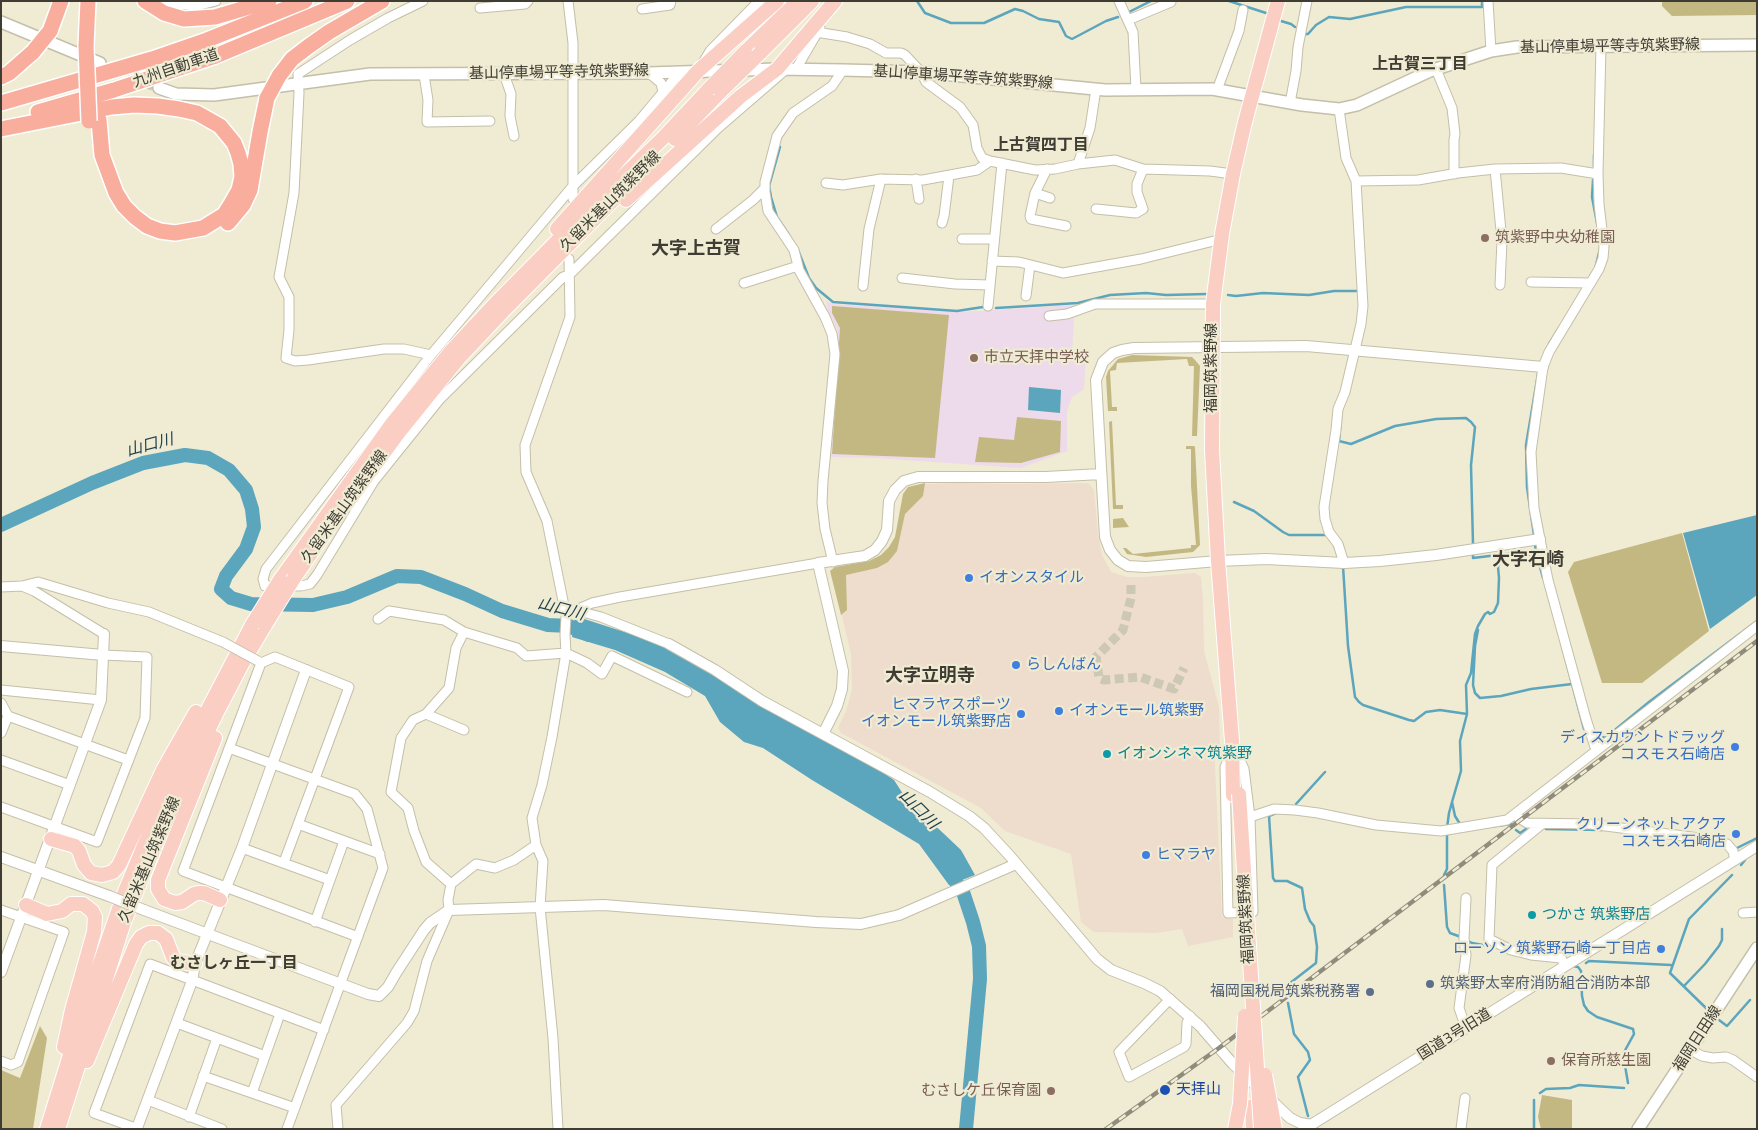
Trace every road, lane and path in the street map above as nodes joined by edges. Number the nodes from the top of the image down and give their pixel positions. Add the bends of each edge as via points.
1 (61, 1) edge
2 (88, 1) edge
3 (96, 1) edge
4 (145, 1) edge
5 (168, 1) edge
6 (216, 1) edge
7 (270, 1) edge
8 (305, 1) edge
9 (346, 1) edge
10 (382, 1) edge
11 (423, 1) edge
12 (528, 1) edge
13 (568, 1) edge
14 (671, 1) edge
15 (759, 1) edge
16 (777, 1) edge
17 (798, 1) edge
18 (812, 1) edge
19 (835, 1) edge
20 (842, 1) edge
21 (1119, 1) edge
22 (1278, 1) edge
23 (1307, 1) edge
24 (1488, 1) edge
25 (1171, 2) edge
26 (480, 8) dead end
27 (642, 8) dead end
28 (1242, 10) dead end
29 (1128, 20) junction
30 (1, 22) edge
31 (816, 32) junction
32 (1757, 45) edge
33 (90, 46) junction
34 (1601, 46) junction
35 (1491, 52) junction
36 (100, 63) tunnel mouth
37 (787, 69) junction
38 (1436, 69) junction
39 (843, 70) junction
40 (698, 71) junction
41 (920, 72) junction
42 (573, 73) junction
43 (649, 73) junction
44 (504, 74) junction
45 (424, 75) junction
46 (1, 77) edge
47 (298, 83) junction
48 (159, 88) tunnel mouth
49 (1096, 89) junction
50 (1136, 89) junction
51 (1217, 90) junction
52 (715, 91) junction
53 (663, 92) junction
54 (1252, 96) junction
55 (1, 103) edge
56 (1290, 103) junction
57 (1339, 109) junction
58 (94, 121) junction
59 (490, 121) dead end
60 (1, 123) edge
61 (1, 129) edge
62 (514, 136) dead end
63 (990, 161) junction
64 (1002, 164) junction
65 (1078, 164) junction
66 (1047, 169) junction
67 (1144, 169) junction
68 (1494, 169) junction
69 (1233, 174) junction
70 (1454, 174) junction
71 (1598, 174) junction
72 (949, 176) junction
73 (881, 179) junction
74 (916, 179) junction
75 (1356, 181) junction
76 (826, 183) dead end
77 (573, 186) junction
78 (765, 188) junction
79 (1035, 193) junction
80 (1050, 198) dead end
81 (573, 199) dead end
82 (919, 199) dead end
83 (1096, 209) dead end
84 (942, 223) dead end
85 (1066, 226) dead end
86 (716, 229) dead end
87 (962, 238) dead end
88 (994, 239) junction
89 (1222, 239) junction
90 (569, 259) dead end
91 (992, 261) junction
92 (550, 263) junction
93 (1030, 264) junction
94 (798, 266) junction
95 (569, 274) junction
96 (902, 278) dead end
97 (1531, 282) dead end
98 (744, 283) dead end
99 (1590, 283) junction
100 (990, 285) junction
101 (863, 286) dead end
102 (1500, 286) dead end
103 (1026, 296) dead end
104 (1213, 304) junction
105 (494, 305) junction
106 (988, 306) dead end
107 (1049, 316) dead end
108 (1212, 348) junction
109 (1354, 350) junction
110 (431, 354) junction
111 (1543, 367) junction
112 (1101, 474) junction
113 (1540, 540) junction
114 (1218, 561) junction
115 (833, 562) junction
116 (1344, 563) junction
117 (818, 564) junction
118 (287, 579) junction
119 (22, 586) junction
120 (1, 587) edge
121 (576, 610) junction
122 (566, 612) junction
123 (378, 619) dead end
124 (1757, 626) edge
125 (464, 632) junction
126 (104, 634) joint
127 (670, 644) joint
128 (1, 646) edge
129 (566, 653) junction
130 (103, 655) junction
131 (260, 662) junction
132 (234, 669) junction
133 (306, 670) junction
134 (1, 690) edge
135 (686, 692) dead end
136 (101, 700) junction
137 (1, 703) edge
138 (426, 714) junction
139 (8, 716) junction
140 (464, 730) dead end
141 (1, 733) edge
142 (823, 734) junction
143 (85, 744) junction
144 (229, 748) junction
145 (1233, 748) junction
146 (1596, 750) junction
147 (1, 760) edge
148 (128, 760) junction
149 (272, 764) junction
150 (315, 780) junction
151 (70, 785) junction
152 (1236, 794) junction
153 (1, 807) edge
154 (1514, 815) junction
155 (1250, 817) junction
156 (298, 824) junction
157 (1542, 824) junction
158 (53, 832) junction
159 (344, 841) junction
160 (536, 845) junction
161 (1757, 846) edge
162 (242, 848) junction
163 (380, 854) junction
164 (1, 857) edge
165 (1735, 860) junction
166 (284, 862) junction
167 (1016, 864) junction
168 (38, 870) junction
169 (330, 880) junction
170 (451, 884) junction
171 (223, 894) junction
172 (1466, 898) dead end
173 (540, 907) junction
174 (1, 910) edge
175 (449, 910) junction
176 (23, 911) junction
177 (1757, 912) edge
178 (1742, 913) dead end
179 (315, 922) junction
180 (206, 934) junction
181 (358, 937) junction
182 (1757, 948) edge
183 (4, 958) edge
184 (195, 964) junction
185 (1566, 966) junction
186 (1, 972) edge
187 (1251, 980) junction
188 (192, 981) junction
189 (341, 984) junction
190 (1170, 999) junction
191 (280, 1014) junction
192 (1190, 1016) junction
193 (1245, 1016) junction
194 (177, 1023) junction
195 (1466, 1028) junction
196 (324, 1030) junction
197 (217, 1038) junction
198 (1691, 1050) junction
199 (264, 1056) junction
200 (1, 1061) edge
201 (203, 1076) junction
202 (1757, 1077) edge
203 (252, 1094) junction
204 (1465, 1098) dead end
205 (148, 1100) junction
206 (60, 1105) junction
207 (295, 1108) junction
208 (188, 1117) junction
209 (1309, 1127) edge
210 (138, 1128) edge
211 (47, 1129) edge
212 (58, 1129) edge
213 (222, 1129) edge
214 (287, 1129) edge
215 (338, 1129) edge
216 (558, 1129) edge
217 (1235, 1129) edge
218 (1253, 1129) edge
219 (1262, 1129) edge
220 (1275, 1129) edge
221 (1461, 1129) edge
222 (1638, 1129) edge

1 - 46 highway, bridge via 50,30 33,52
2 - 33 highway
3 - 33 highway
4 - 7 highway via 164,13 184,19 215,17
5 - 6 street via 196,6
8 - 55 highway, 九州自動車道 via 152,59
9 - 60 highway, 九州自動車道 via 213,57
10 - 58 highway, bridge via 309,46 279,76 268,98 250,190 234,218 205,237 185,242 160,240 133,229 112,207 99,181
11 - 47 street via 315,61 298,74
12 - 26 street via 525,4
13 - 42 street
14 - 27 street via 670,5
15 - 40 street via 710,51
16 - 40 main road
17 - 52 main road, 久留米基山筑紫野線, bridge via 746,52
18 - 52 main road, 久留米基山筑紫野線, bridge via 760,53
19 - 37 main road
20 - 31 street
21 - 29 street
22 - 54 main road, 福岡筑紫野線
23 - 56 street
24 - 35 street
25 - 29 street
28 - 51 street via 1239,31
29 - 50 street via 1135,48
30 - 36 main road
31 - 37 street
31 - 41 street via 847,37 886,53 900,53
32 - 34 main road, 基山停車場平等寺筑紫野線
33 - 58 highway
34 - 35 main road, 基山停車場平等寺筑紫野線 via 1517,47
34 - 71 street
35 - 38 main road, 基山停車場平等寺筑紫野線
37 - 39 main road, 基山停車場平等寺筑紫野線
37 - 40 main road, 基山停車場平等寺筑紫野線
37 - 92 main road via 741,96 586,239
37 - 95 street via 718,128
38 - 57 main road, 基山停車場平等寺筑紫野線 via 1357,105
38 - 70 street via 1452,108
39 - 41 main road, 基山停車場平等寺筑紫野線
39 - 78 street via 832,86 793,113 777,136
40 - 43 main road, 基山停車場平等寺筑紫野線
40 - 53 street via 675,78
40 - 105 main road via 515,273
41 - 49 main road, 基山停車場平等寺筑紫野線
41 - 63 street via 926,82 960,107 973,125 982,158
42 - 43 main road, 基山停車場平等寺筑紫野線
42 - 44 main road, 基山停車場平等寺筑紫野線
42 - 77 street
43 - 53 street via 661,83
44 - 45 main road, 基山停車場平等寺筑紫野線
44 - 62 street via 511,94 510,116
45 - 47 main road, 基山停車場平等寺筑紫野線 via 370,74
45 - 59 street via 427,122
47 - 48 main road, 基山停車場平等寺筑紫野線 via 214,95 176,94
47 - 110 street via 294,193 279,276 288,297 286,358 308,360 384,349
49 - 50 main road, 基山停車場平等寺筑紫野線
49 - 65 street via 1090,128
50 - 51 main road, 基山停車場平等寺筑紫野線
51 - 54 main road, 基山停車場平等寺筑紫野線
52 - 92 main road, 久留米基山筑紫野線
52 - 105 main road, 久留米基山筑紫野線 via 585,213
53 - 77 street via 639,121
54 - 56 main road, 基山停車場平等寺筑紫野線
54 - 69 main road, 福岡筑紫野線
56 - 57 main road, 基山停車場平等寺筑紫野線
57 - 75 street via 1346,158
58 - 61 highway via 116,193 124,206 147,226 176,233 203,228 224,215 232,204 242,177 238,153 220,126 197,113 158,106 119,106
63 - 64 street
63 - 72 street via 977,170
64 - 66 street
64 - 88 street
65 - 66 street
65 - 67 street via 1115,160
66 - 79 street
67 - 69 street
67 - 83 street via 1137,184 1143,209 1136,213
68 - 70 street
68 - 71 street via 1561,168
68 - 102 street via 1502,241
69 - 89 main road, 福岡筑紫野線
70 - 75 street via 1418,180
71 - 99 street via 1604,247 1603,258
72 - 74 street
72 - 84 street
73 - 74 street
73 - 76 street
73 - 101 street via 869,229
74 - 82 street
75 - 109 street via 1363,306
77 - 81 street
77 - 110 street
78 - 86 street
78 - 94 street via 768,212 794,250
79 - 80 street
79 - 85 street via 1031,219
87 - 88 street
88 - 91 street
89 - 93 street via 1141,259 1063,273
89 - 104 main road, 福岡筑紫野線
90 - 95 street
91 - 93 street
91 - 100 street
92 - 118 main road, 久留米基山筑紫野線 via 458,359
93 - 103 street
94 - 98 street
94 - 115 street via 832,334 835,354 822,481 825,529
95 - 110 street via 438,397 374,481 310,584 266,586 263,579 266,570 416,379
95 - 122 street via 570,317 525,445 526,472 547,521
96 - 100 street
97 - 99 street
99 - 111 street
100 - 106 street
104 - 107 street via 1094,304 1067,314
104 - 108 main road, 福岡筑紫野線
105 - 118 main road, 久留米基山筑紫野線 via 452,350 391,425
108 - 109 street via 1306,346
108 - 112 street via 1122,350 1103,362 1096,380
108 - 114 main road, 福岡筑紫野線 via 1212,450
109 - 111 street
109 - 116 street via 1338,409 1324,507 1329,532 1338,544
111 - 113 street via 1530,452
112 - 114 street via 1105,537 1118,560 1137,567
112 - 115 street via 918,477 904,481 889,501 887,530 875,550 865,556
113 - 116 street via 1436,555
113 - 146 street via 1548,580
114 - 116 street via 1266,559
114 - 145 main road, 福岡筑紫野線
115 - 117 street
117 - 121 street via 620,597
117 - 142 street via 843,671 838,706
118 - 132 main road, 久留米基山筑紫野線, bridge
119 - 120 street
119 - 126 street
119 - 131 street, bridge via 38,582 150,612 223,642
121 - 122 street
121 - 127 street
122 - 129 street
123 - 125 street via 389,611 444,620
124 - 146 street
125 - 129 street via 517,648 526,656
125 - 138 street via 456,648 449,688
126 - 130 street
127 - 142 street via 762,702
128 - 130 street
129 - 135 street via 602,674 612,656
129 - 160 street via 550,747 532,818
130 - 136 street
130 - 148 street via 147,657 145,718
131 - 133 street via 275,657
131 - 144 street
132 - 158 main road via 215,680 188,725 113,872 102,876 86,870 80,851
132 - 171 main road via 228,707 158,880 160,894 175,903 198,893
132 - 206 main road, 久留米基山筑紫野線 via 130,906 84,1045
133 - 149 street
133 - 150 street via 348,687
134 - 136 street
136 - 143 street
137 - 139 street
138 - 140 street
138 - 170 street via 413,720 401,738 391,792 408,808 426,862
139 - 141 street
139 - 143 street
142 - 167 street via 969,816
143 - 148 street
143 - 151 street
144 - 149 street
144 - 171 street via 183,872
145 - 152 main road, 福岡筑紫野線
145 - 155 street via 1244,770
145 - 155 street via 1225,767 1228,913 1253,912
146 - 154 street
147 - 151 street
148 - 158 street via 97,842
149 - 150 street
149 - 162 street
150 - 156 street
150 - 163 street via 355,794 366,809
151 - 158 street
152 - 187 main road, 福岡筑紫野線, bridge
152 - 193 main road, 福岡筑紫野線 via 1238,923
153 - 158 street
154 - 155 street via 1507,820 1441,831 1376,825 1295,810 1274,809
154 - 157 street via 1527,823
156 - 159 street
156 - 166 street
157 - 165 street via 1590,824 1715,840 1727,844
157 - 185 street via 1492,865 1489,939 1512,950 1561,958
158 - 168 street
159 - 163 street
159 - 169 street
160 - 170 street via 495,868 476,864
160 - 173 street via 543,862
161 - 165 street, 国道3号旧道
162 - 166 street
162 - 171 street
163 - 181 street via 382,868
164 - 168 street
165 - 185 street, 国道3号旧道
166 - 169 street
167 - 173 street via 899,915 862,924 622,906
167 - 190 street via 1097,959 1111,970 1144,983
168 - 176 street
168 - 180 street, bridge
169 - 179 street
170 - 175 street
171 - 179 street
171 - 180 street
172 - 195 street via 1466,955 1459,1008
173 - 175 street
173 - 216 street
174 - 176 street
175 - 189 street via 424,930 380,996
175 - 215 street via 427,962 414,1011 336,1105
176 - 183 street
176 - 200 street via 64,932 18,1062 11,1065
176 - 206 main road via 47,914 62,911 72,904 83,904 95,917 58,1075
177 - 178 street
179 - 181 street
180 - 184 street
180 - 189 street
181 - 189 street
182 - 198 main road, 福岡日田線
183 - 186 street
184 - 188 street
184 - 206 main road via 176,961 166,939 158,933 141,937 82,1074
185 - 195 street, 国道3号旧道
187 - 219 main road, 福岡筑紫野線, bridge
187 - 220 main road, bridge
188 - 191 street
188 - 194 street
188 - 210 street via 150,964 94,1114
189 - 196 street
190 - 192 street
190 - 192 street via 1119,1052 1130,1077 1184,1047
191 - 196 street
191 - 199 street
192 - 209 street via 1233,1064 1290,1118
193 - 217 main road, bridge via 1240,1104
193 - 218 main road, 福岡筑紫野線, bridge
194 - 197 street
194 - 205 street
195 - 209 street, 国道3号旧道
196 - 207 street
197 - 199 street
197 - 201 street
198 - 202 street via 1702,1056 1726,1057
198 - 222 main road, 福岡日田線
199 - 203 street
201 - 203 street
201 - 208 street
203 - 207 street
204 - 221 street
205 - 208 street
205 - 210 street
206 - 211 main road, 久留米基山筑紫野線
206 - 212 main road, 久留米基山筑紫野線
207 - 214 street
208 - 213 street

